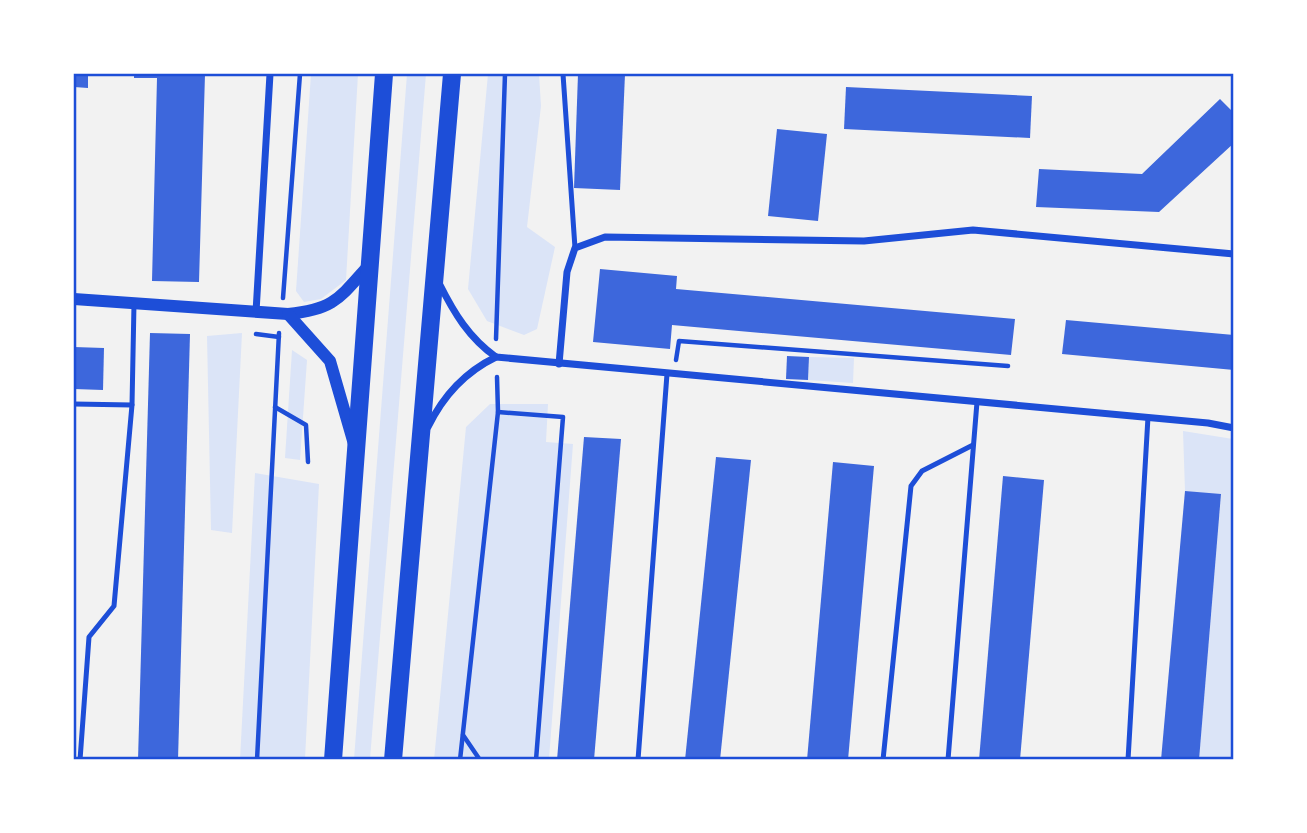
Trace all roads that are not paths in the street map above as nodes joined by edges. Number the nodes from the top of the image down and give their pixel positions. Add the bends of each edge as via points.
1 (270, 74) edge
2 (384, 74) edge
3 (452, 74) edge
4 (563, 74) edge
5 (575, 248) junction
6 (1234, 254) edge
7 (371, 263) junction
8 (436, 278) junction
9 (74, 299) edge
10 (134, 302) junction
11 (285, 308) junction
12 (256, 312) junction
13 (496, 357) junction
14 (559, 364) junction
15 (670, 374) junction
16 (977, 402) junction
17 (74, 404) edge
18 (132, 405) junction
19 (1148, 417) junction
20 (1234, 428) edge
21 (422, 439) junction
22 (973, 445) junction
23 (355, 449) junction
24 (79, 760) edge
25 (333, 760) edge
26 (393, 760) edge
27 (638, 760) edge
28 (883, 760) edge
29 (948, 760) edge
30 (1128, 760) edge

1 - 12 street
2 - 7 main road
3 - 8 main road
4 - 5 lane
5 - 6 street via 605,237 864,241 973,230
5 - 14 street via 567,272
7 - 11 street via 331,304 319,310
7 - 23 main road
8 - 13 street via 463,325
8 - 21 main road
9 - 10 street
10 - 12 street
10 - 18 lane
11 - 12 street
11 - 23 street via 330,361
13 - 14 street
13 - 21 street via 456,385
14 - 15 street
15 - 16 street
15 - 27 lane
16 - 19 street
16 - 22 lane
17 - 18 lane
18 - 24 lane via 114,606 89,637
19 - 20 street
19 - 30 lane
21 - 26 main road
22 - 28 lane via 922,471 911,486
22 - 29 lane
23 - 25 main road

